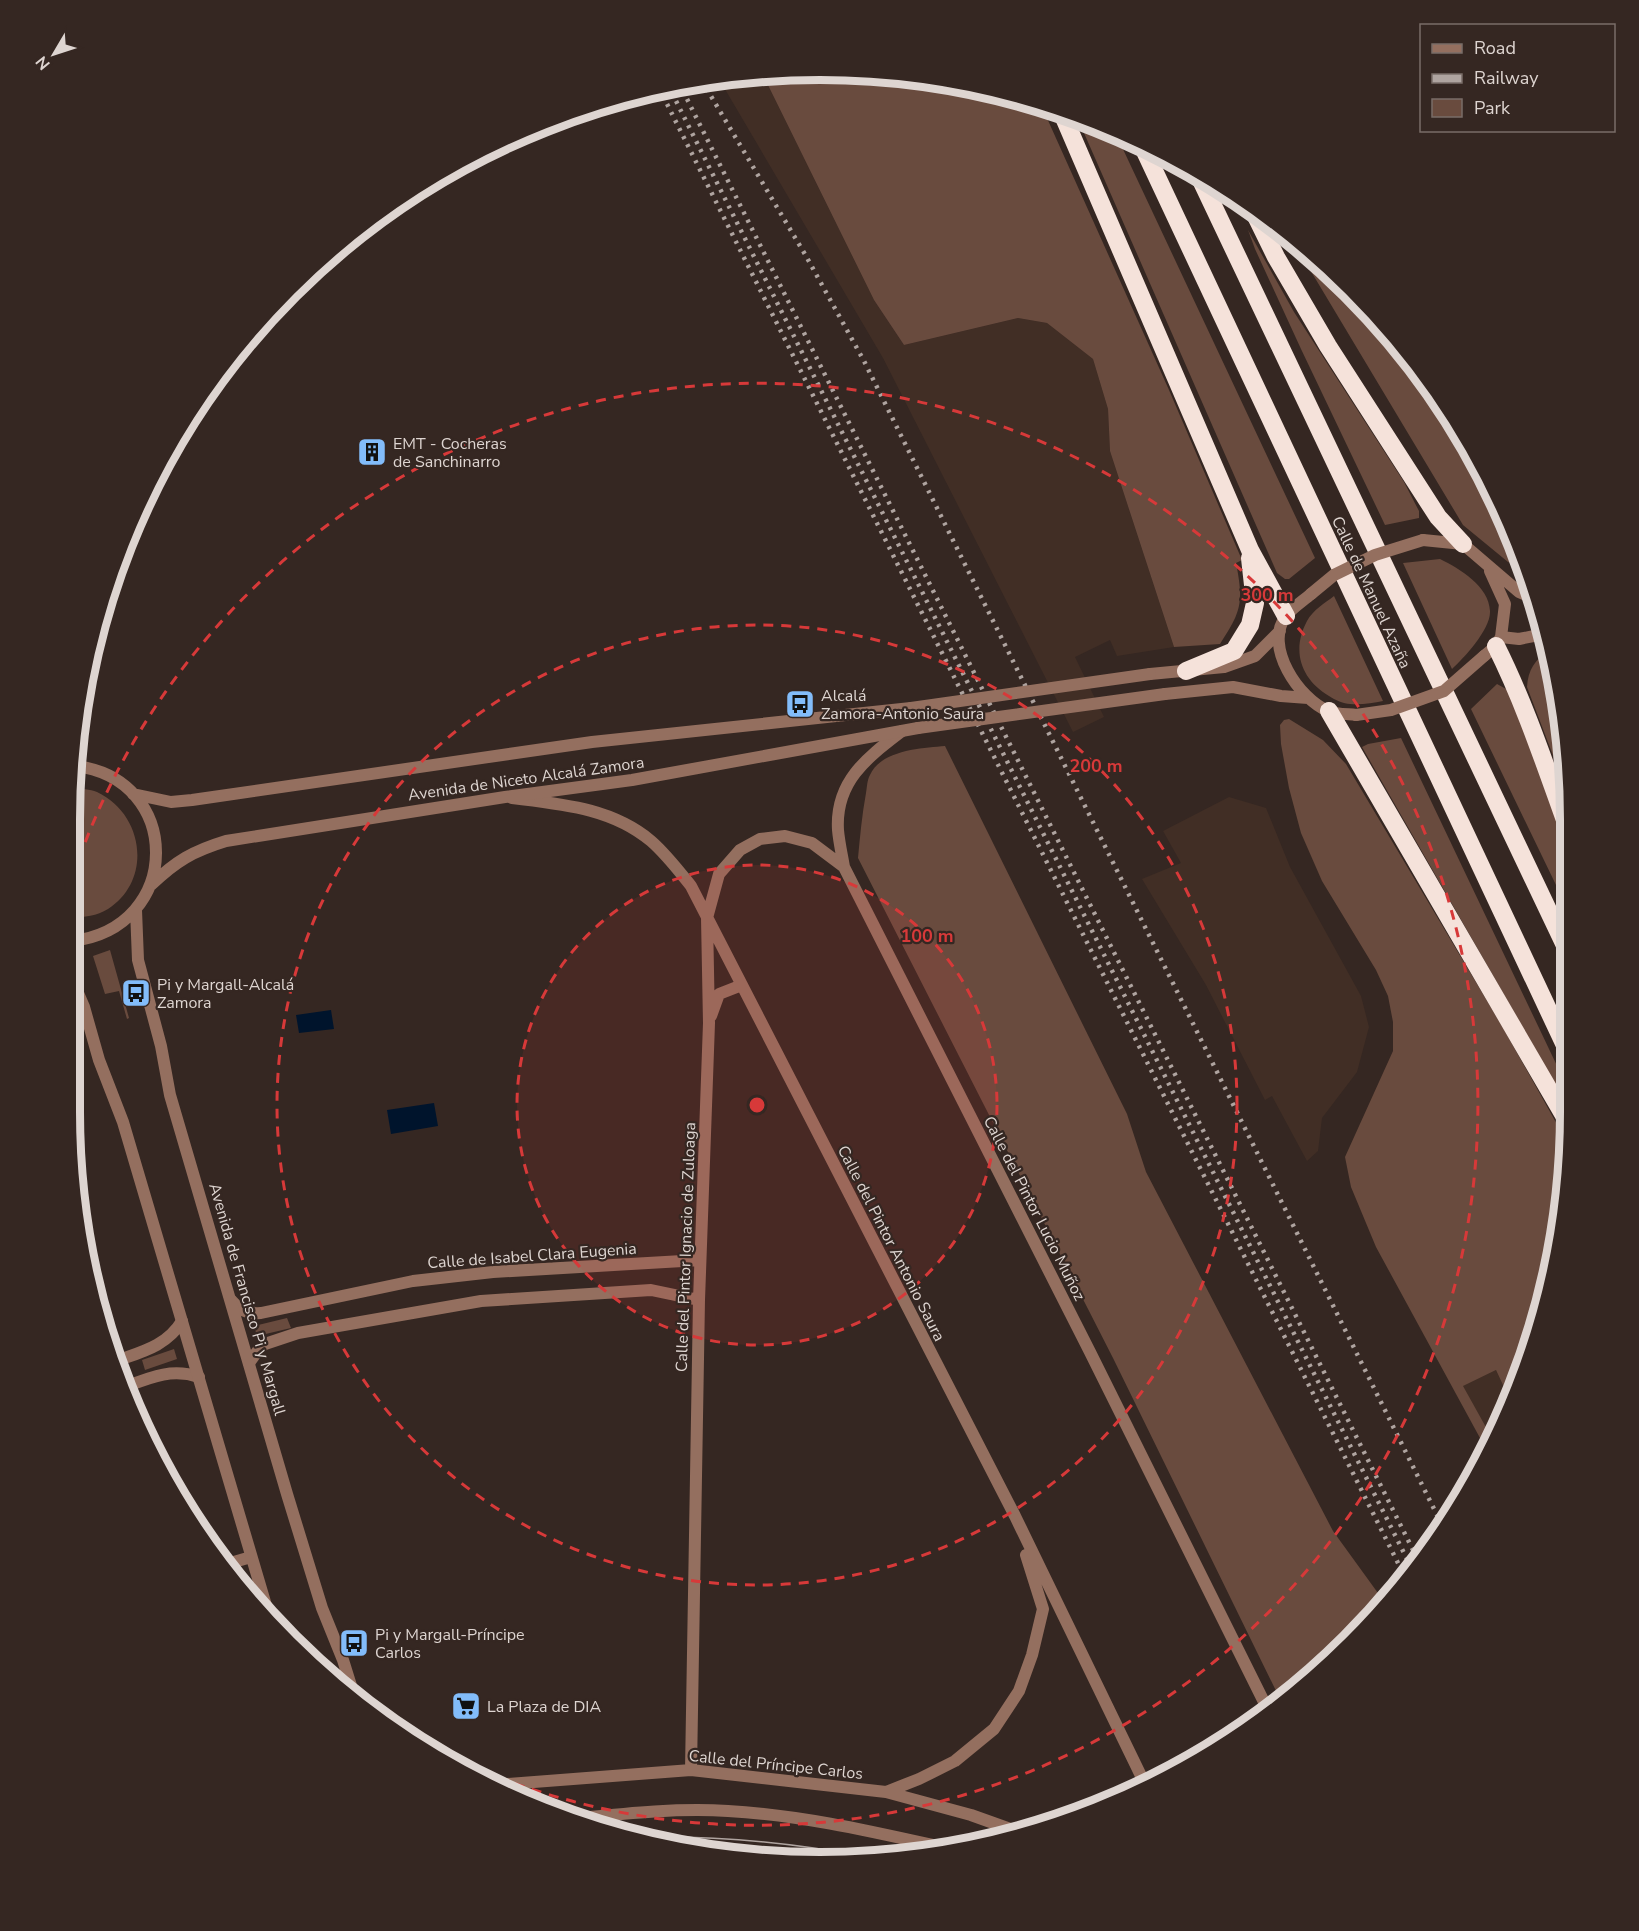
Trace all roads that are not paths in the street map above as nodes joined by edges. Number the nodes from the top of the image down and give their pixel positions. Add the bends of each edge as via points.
1 (1067, 123) edge
2 (1147, 156) edge
3 (1205, 188) edge
4 (1260, 225) edge
5 (1463, 544) junction
6 (1250, 550) junction
7 (1488, 567) junction
8 (1524, 594) edge
9 (1283, 623) junction
10 (1536, 636) edge
11 (1494, 646) junction
12 (1186, 671) junction
13 (1308, 698) junction
14 (1329, 711) junction
15 (902, 731) junction
16 (81, 767) edge
17 (133, 794) junction
18 (505, 797) junction
19 (1559, 805) edge
20 (844, 867) junction
21 (151, 885) junction
22 (136, 910) junction
23 (707, 918) junction
24 (1560, 935) edge
25 (80, 939) edge
26 (742, 986) junction
27 (80, 1005) edge
28 (709, 1023) junction
29 (1560, 1035) edge
30 (1560, 1109) edge
31 (700, 1260) junction
32 (231, 1300) junction
33 (699, 1300) junction
34 (183, 1321) junction
35 (123, 1359) edge
36 (249, 1363) junction
37 (199, 1377) junction
38 (132, 1385) edge
39 (1015, 1516) junction
40 (251, 1557) junction
41 (232, 1562) edge
42 (264, 1600) edge
43 (350, 1683) edge
44 (1264, 1703) edge
45 (690, 1770) junction
46 (1142, 1777) edge
47 (511, 1784) edge
48 (886, 1792) junction
49 (596, 1816) edge
50 (1005, 1827) edge
51 (926, 1843) edge

1 - 6 highway
2 - 29 highway, Calle de Manuel Azaña
3 - 24 highway, Calle de Manuel Azaña
4 - 5 highway via 1328,346 1438,517
5 - 7 street
5 - 9 street, bridge via 1423,540 1376,555 1334,576
6 - 9 highway
6 - 12 highway via 1255,603 1250,626 1234,651
7 - 8 street
7 - 11 street via 1505,604
9 - 12 street, Avenida de Niceto Alcalá Zamora via 1255,656 1224,667
9 - 13 street via 1279,642 1284,666
10 - 11 street
11 - 14 street, bridge via 1444,691 1391,710 1356,715
11 - 19 highway via 1508,669
12 - 17 street, Avenida de Niceto Alcalá Zamora, bridge via 911,708 592,742 192,801 171,802
13 - 14 street
13 - 15 street, Avenida de Niceto Alcalá Zamora, bridge via 1233,687
14 - 30 highway
15 - 18 street, Avenida de Niceto Alcalá Zamora via 663,774
15 - 20 street, Calle del Pintor Lucio Muñoz via 852,776 841,801 838,828
16 - 17 street via 107,775
17 - 21 street via 145,809 156,847
18 - 21 street, Avenida de Niceto Alcalá Zamora via 226,842 186,856
18 - 23 street, Calle del Pintor Antonio Saura via 601,813 628,825 669,859 691,886
20 - 23 street, Calle del Pintor Ignacio de Zuloaga via 812,843 785,836 760,839 740,850 719,874
20 - 44 street, Calle del Pintor Lucio Muñoz
21 - 22 street
22 - 25 street via 118,926
22 - 32 street, Avenida de Francisco Pi y Margall via 138,960 168,1088
23 - 26 street, Calle del Pintor Antonio Saura
23 - 28 street, Calle del Pintor Ignacio de Zuloaga
26 - 28 street via 719,994
26 - 39 street, Calle del Pintor Antonio Saura
27 - 34 street via 123,1122
28 - 31 street, Calle del Pintor Ignacio de Zuloaga
31 - 32 street, Calle de Isabel Clara Eugenia via 493,1272 413,1281 261,1313 240,1310
31 - 33 street, Calle del Pintor Ignacio de Zuloaga
32 - 36 street, Avenida de Francisco Pi y Margall
33 - 36 street via 651,1290 481,1301 298,1333 265,1344
33 - 45 street, Calle del Pintor Ignacio de Zuloaga
34 - 35 street via 161,1344
34 - 37 street
36 - 43 street, Avenida de Francisco Pi y Margall via 322,1608
37 - 38 street via 176,1372
37 - 40 street
39 - 46 street, Calle del Pintor Antonio Saura
39 - 48 street, Calle del Pintor Antonio Saura via 1043,1609 1019,1691 994,1729 955,1761
40 - 41 street
40 - 42 street
45 - 47 street, Calle del Príncipe Carlos
45 - 48 street, Calle del Príncipe Carlos
48 - 50 street, Calle del Príncipe Carlos
49 - 51 street via 649,1811 729,1811 811,1820

